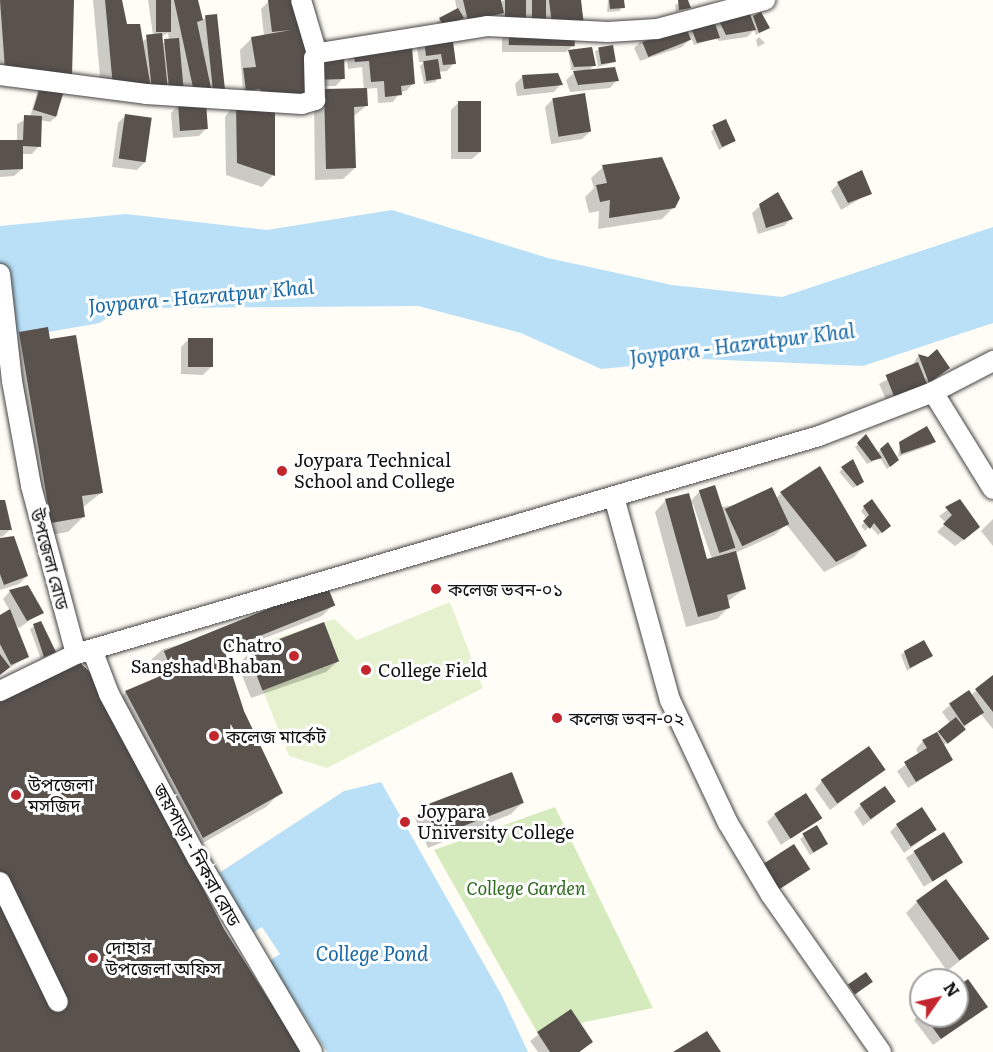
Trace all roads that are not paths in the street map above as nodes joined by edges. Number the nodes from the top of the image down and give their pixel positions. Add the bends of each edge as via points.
1 (301, 0) edge
2 (765, 0) edge
3 (316, 54) junction
4 (0, 75) edge
5 (0, 274) edge
6 (993, 362) edge
7 (933, 392) junction
8 (993, 489) edge
9 (614, 497) junction
10 (85, 653) junction
11 (0, 691) edge
12 (0, 882) edge
13 (58, 1002) dead end
14 (312, 1052) edge
15 (881, 1052) edge

1 - 3 street
2 - 3 street via 657,28 608,32 487,26
3 - 4 street via 317,95 313,102 302,104 146,94
5 - 10 street, উপজেলা রোড via 12,381 31,486
6 - 7 street
7 - 8 street
7 - 9 street via 819,436
9 - 10 street
9 - 15 street via 670,700 728,824 771,895
10 - 11 street
10 - 14 street, জয়পাড়া - নিকরা রোড via 198,859
12 - 13 street

